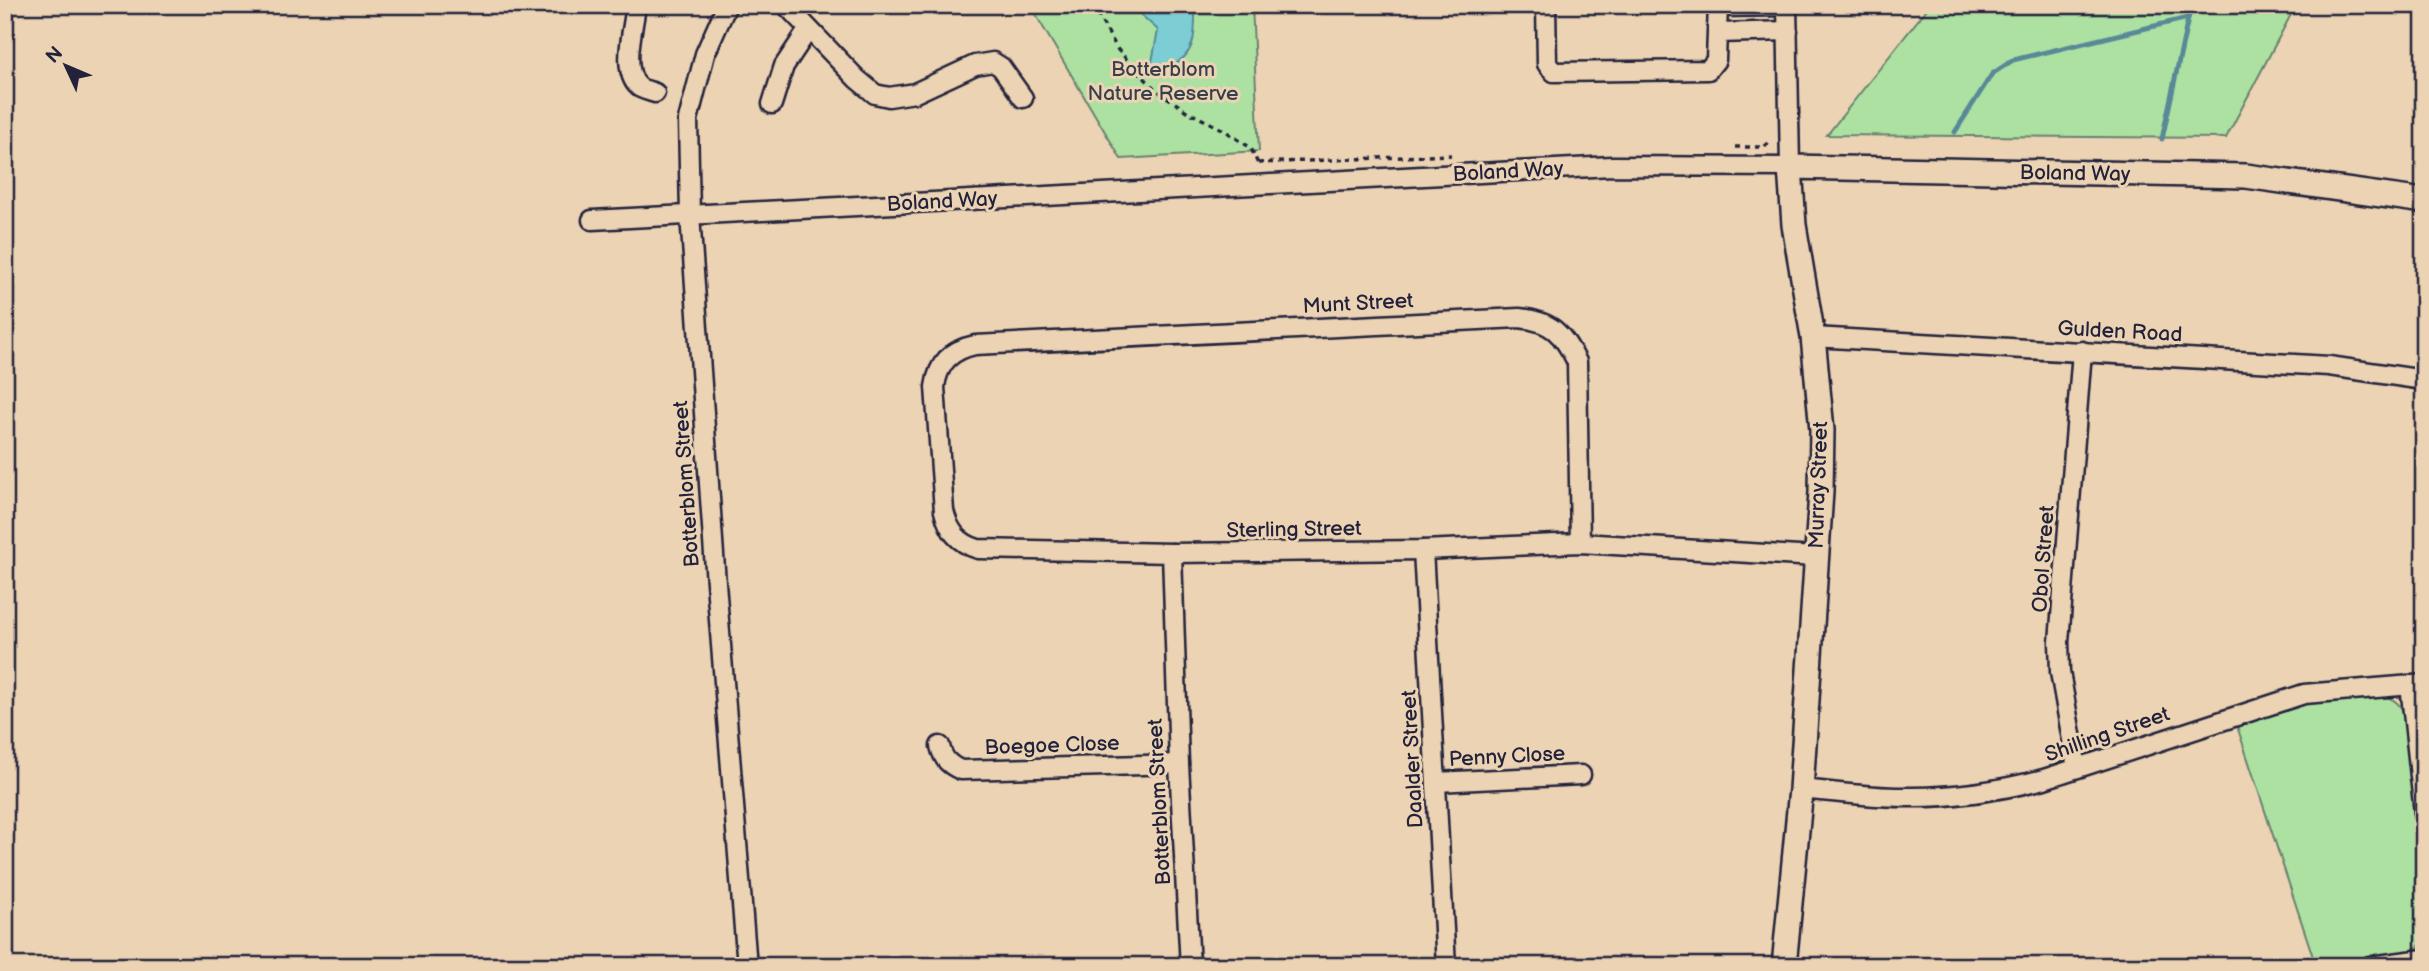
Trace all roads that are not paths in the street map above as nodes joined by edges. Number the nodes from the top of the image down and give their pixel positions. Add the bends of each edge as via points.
1 (636, 5) edge
2 (727, 5) edge
3 (786, 5) edge
4 (1546, 5) edge
5 (1718, 6) edge
6 (1787, 6) edge
7 (808, 30) junction
8 (1788, 31) junction
9 (1719, 33) junction
10 (655, 93) dead end
11 (1023, 98) dead end
12 (772, 104) dead end
13 (1790, 167) junction
14 (2424, 201) edge
15 (690, 215) junction
16 (593, 220) dead end
17 (1813, 337) junction
18 (2082, 351) junction
19 (944, 361) joint
20 (2424, 380) edge
21 (1580, 543) junction
22 (1423, 550) junction
23 (1172, 553) junction
24 (1816, 557) junction
25 (2417, 685) edge
26 (940, 746) dead end
27 (1179, 764) junction
28 (2077, 768) junction
29 (1581, 775) dead end
30 (1436, 782) junction
31 (1801, 789) junction
32 (2424, 813) edge
33 (2424, 959) edge
34 (747, 966) edge
35 (1190, 966) edge
36 (1446, 966) edge
37 (1784, 966) edge
38 (2370, 966) edge

1 - 10 street via 629,62 640,88
2 - 15 street, Botterblom Street via 705,54 688,120
3 - 7 street
4 - 9 street via 1547,64 1554,72 1708,70 1716,60
5 - 6 street
5 - 9 street
6 - 8 street, Murray Street
7 - 11 street via 875,94 915,93 975,65 993,62
7 - 12 street via 784,66
8 - 9 street
8 - 13 street, Murray Street
13 - 14 street, Boland Way via 2246,176
13 - 15 street, Boland Way via 1612,166
13 - 17 street, Murray Street via 1794,225
15 - 16 street, Boland Way
15 - 34 street, Botterblom Street
17 - 18 street, Gulden Road
17 - 24 street, Murray Street via 1822,430
18 - 20 street, Gulden Road via 2329,366
18 - 28 street, Obol Street via 2059,642 2063,696
19 - 21 street, Munt Street via 975,345 1535,319 1565,339 1577,362
19 - 23 street, Sterling Street via 936,387 944,511 960,541 978,549
21 - 22 street, Sterling Street
21 - 24 street, Sterling Street
22 - 23 street, Sterling Street
22 - 30 street, Daalder Street
23 - 27 street, Botterblom Street
24 - 31 street, Murray Street
25 - 28 street, Shilling Street via 2304,694
25 - 32 street
26 - 27 street, Boegoe Close via 946,761 961,770
27 - 35 street, Botterblom Street
28 - 31 street, Shilling Street via 2010,788 1936,797
29 - 30 street, Penny Close
30 - 36 street, Daalder Street
31 - 37 street, Murray Street
33 - 38 street

